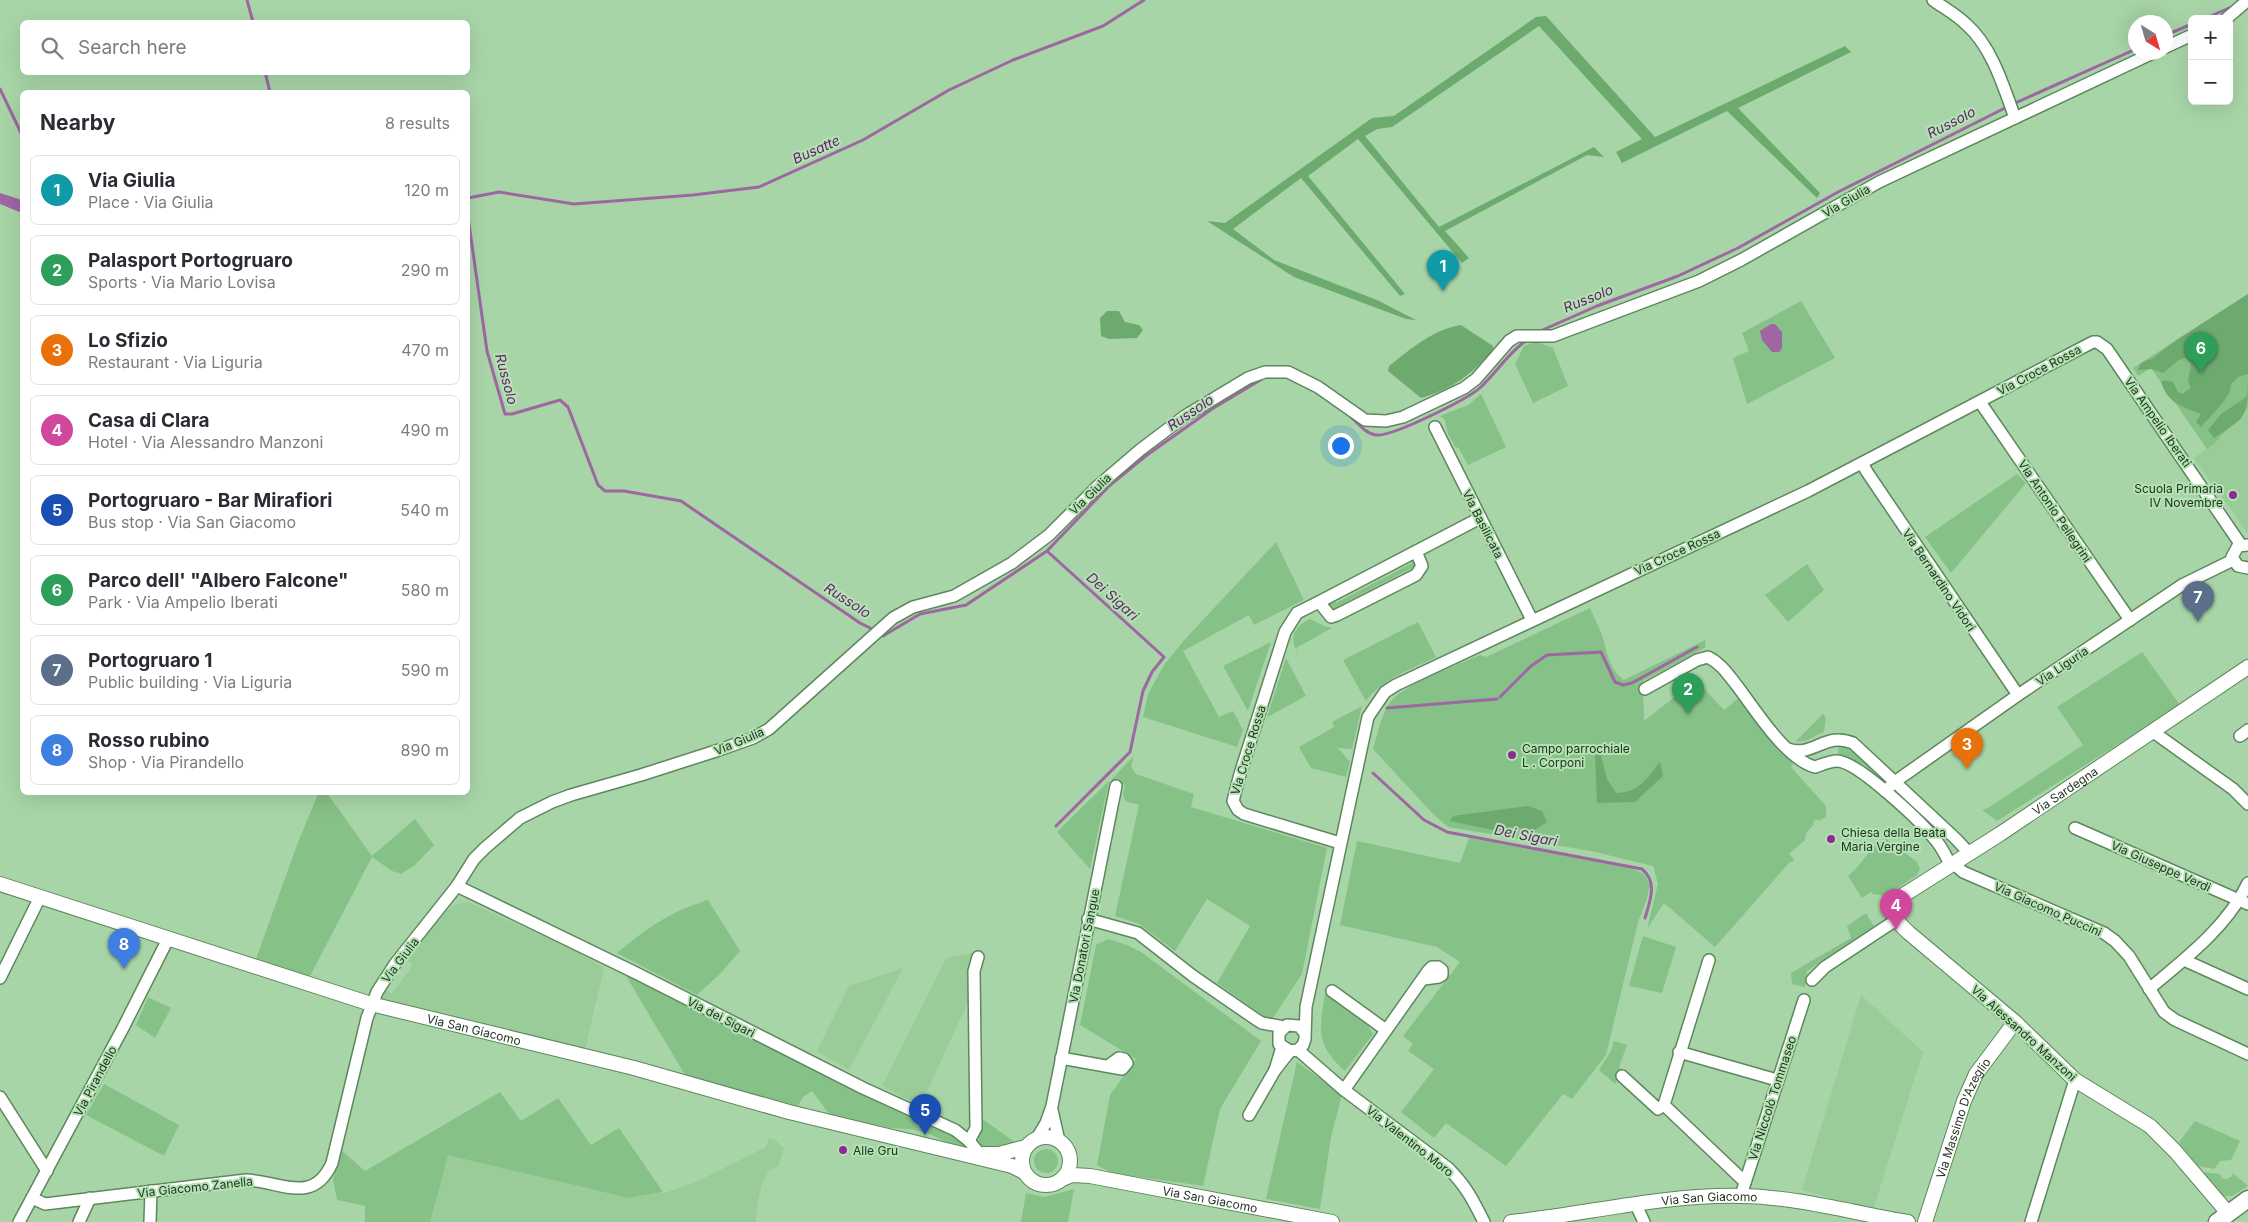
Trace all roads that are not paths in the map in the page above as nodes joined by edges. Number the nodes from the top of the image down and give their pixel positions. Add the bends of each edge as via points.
1 (1932, 0) edge
2 (2248, 0) edge
3 (2231, 15) edge
4 (2188, 37) edge
5 (2173, 44) edge
6 (2137, 60) edge
7 (2013, 114) junction
8 (2107, 349) joint
9 (1980, 402) junction
10 (1435, 427) dead end
11 (1862, 463) junction
12 (1480, 518) junction
13 (2245, 545) edge
14 (1416, 551) junction
15 (2233, 560) junction
16 (2248, 568) edge
17 (1319, 602) junction
18 (1532, 620) junction
19 (2130, 620) junction
20 (2248, 667) edge
21 (1645, 688) dead end
22 (2018, 696) junction
23 (2152, 731) junction
24 (1833, 739) junction
25 (1788, 749) junction
26 (1836, 761) junction
27 (1896, 781) junction
28 (1116, 786) dead end
29 (1885, 791) junction
30 (2246, 799) edge
31 (2075, 828) dead end
32 (1340, 843) junction
33 (1970, 854) junction
34 (1952, 865) junction
35 (2248, 883) edge
36 (0, 884) edge
37 (457, 886) junction
38 (40, 897) junction
39 (2244, 902) edge
40 (1088, 919) junction
41 (1896, 920) junction
42 (168, 939) junction
43 (978, 957) dead end
44 (1709, 960) dead end
45 (2184, 960) junction
46 (0, 978) edge
47 (1424, 979) dead end
48 (1812, 980) dead end
49 (2248, 988) edge
50 (2149, 989) junction
51 (1332, 991) dead end
52 (1804, 1000) dead end
53 (371, 1004) junction
54 (1306, 1007) junction
55 (1262, 1022) junction
56 (2015, 1022) junction
57 (1288, 1025) junction
58 (1386, 1030) junction
59 (1293, 1044) junction
60 (1679, 1052) junction
61 (2248, 1054) edge
62 (1061, 1058) junction
63 (1108, 1066) dead end
64 (1622, 1076) dead end
65 (1778, 1080) junction
66 (2075, 1080) junction
67 (1344, 1090) junction
68 (0, 1097) edge
69 (1664, 1105) junction
70 (1052, 1106) junction
71 (1249, 1115) dead end
72 (1037, 1138) junction
73 (969, 1141) junction
74 (1059, 1141) junction
75 (1026, 1147) junction
76 (954, 1153) junction
77 (980, 1154) junction
78 (1070, 1156) junction
79 (47, 1171) junction
80 (1024, 1172) junction
81 (1090, 1176) junction
82 (1062, 1179) junction
83 (1743, 1189) junction
84 (151, 1192) junction
85 (32, 1198) junction
86 (90, 1198) junction
87 (2248, 1199) edge
88 (1636, 1205) junction
89 (2222, 1217) edge
90 (1866, 1219) edge
91 (19, 1222) edge
92 (79, 1222) edge
93 (150, 1222) edge
94 (1332, 1222) edge
95 (1484, 1222) edge
96 (1511, 1222) edge
97 (1644, 1222) edge
98 (1908, 1222) edge
99 (1925, 1222) edge
100 (2031, 1222) edge

1 - 7 street via 1969,26 1979,40 1994,66
2 - 3 street
4 - 5 street
6 - 7 street, Via Giulia
7 - 37 street, Via Giulia via 1879,182 1699,281 1553,336 1517,336 1464,388 1393,420 1364,420 1318,386 1288,372 1265,372 1248,378 1192,411 1140,450 1048,535 1012,563 954,596 913,607 893,618 782,719 752,738 571,795 520,818 474,859
8 - 9 street, Via Croce Rossa via 2097,342 2087,345
8 - 13 street, Via Ampelio Iberati
9 - 11 street, Via Croce Rossa
9 - 19 street, Via Antonio Pellegrini
10 - 12 street, Via Basilicata
11 - 18 street, Via Croce Rossa
11 - 22 street, Via Bernardino Vidori
12 - 14 street, Via Croce Rossa
12 - 18 street, Via Basilicata
13 - 15 street via 2235,549
14 - 17 street, Via Croce Rossa
14 - 17 street via 1422,566 1416,575 1337,616 1328,615
15 - 16 street via 2238,566
15 - 19 street, Via Liguria via 2182,585
17 - 32 street, Via Croce Rossa via 1297,613 1285,632 1233,801 1244,814
18 - 32 street, Via Croce Rossa via 1385,692 1368,717
19 - 22 street, Via Liguria
20 - 23 street, Via Sardegna
21 - 25 street via 1708,657 1722,667
22 - 27 street, Via Liguria
23 - 30 street
23 - 33 street, Via Sardegna
24 - 25 street via 1802,752
24 - 26 street via 1838,747
24 - 27 street via 1853,743
25 - 26 street via 1797,759 1815,767
26 - 29 street via 1855,768
27 - 29 street, Via Liguria
27 - 33 street
28 - 40 street, Via Donatori Sangue
29 - 34 street via 1933,837
31 - 39 street, Via Giuseppe Verdi
32 - 54 street, Via Croce Rossa
33 - 34 street, Via Sardegna
34 - 41 street, Via Sardegna via 1899,898 1894,909
34 - 50 street, Via Giacomo Puccini via 2104,934 2129,956
35 - 39 street
36 - 38 street, Via San Giacomo
37 - 53 street, Via Giulia via 395,964
37 - 73 street, Via dei Sigari via 863,1088 955,1130
38 - 42 street, Via San Giacomo
38 - 46 street
39 - 45 street
40 - 55 street, Via Valentino Moro via 1138,933 1193,976
40 - 62 street, Via Donatori Sangue
41 - 48 street via 1825,967
41 - 56 street, Via Alessandro Manzoni
42 - 53 street, Via San Giacomo
42 - 79 street, Via Pirandello
43 - 73 street via 974,971 976,1128
44 - 60 street
45 - 49 street
45 - 50 street
47 - 58 street
50 - 61 street, Via Giacomo Puccini via 2164,1012 2175,1020
51 - 58 street
52 - 65 street, Via Niccolò Tommaseo
53 - 76 street, Via San Giacomo via 634,1068 789,1112
53 - 84 street, Via Giacomo Zanella via 332,1163 326,1176 301,1190 246,1180
54 - 57 street, Via Croce Rossa
54 - 59 street, Via Croce Rossa via 1306,1018
55 - 57 street, Via Valentino Moro
55 - 59 street, Via Valentino Moro via 1268,1032
56 - 66 street, Via Alessandro Manzoni
56 - 99 street, Via Massimo D'Azeglio via 1976,1074 1964,1101
57 - 59 street, Via Croce Rossa via 1279,1033
57 - 59 street via 1299,1026
58 - 67 street
59 - 67 street, Via Valentino Moro
59 - 71 street
60 - 65 street
60 - 69 street
62 - 63 street
62 - 70 street, Via Donatori Sangue
64 - 69 street via 1658,1109
65 - 83 street, Via Niccolò Tommaseo
66 - 89 street, Via Alessandro Manzoni via 2150,1126 2175,1151
66 - 100 street
67 - 95 street, Via Valentino Moro via 1463,1182
68 - 79 street
69 - 83 street
70 - 72 street, Via Donatori Sangue
70 - 74 street, Via Donatori Sangue
72 - 74 street via 1049,1137
72 - 75 street
73 - 77 street, Via dei Sigari
74 - 78 street
75 - 77 street, Via San Giacomo via 999,1154
75 - 80 street via 1021,1160
76 - 77 street, Via San Giacomo
76 - 80 street, Via San Giacomo via 1012,1166
78 - 81 street
78 - 82 street via 1070,1166
79 - 85 street, Via Pirandello
80 - 82 street via 1038,1185 1053,1185
81 - 82 street, Via San Giacomo via 1072,1175
81 - 94 street, Via San Giacomo
83 - 88 street, Via San Giacomo
83 - 90 street, Via San Giacomo
84 - 86 street, Via Giacomo Zanella
84 - 93 street
85 - 86 street, Via Giacomo Zanella via 45,1204
85 - 91 street, Via Pirandello
86 - 92 street
87 - 89 main road
88 - 96 street, Via San Giacomo
88 - 97 street
90 - 98 street, Via San Giacomo

